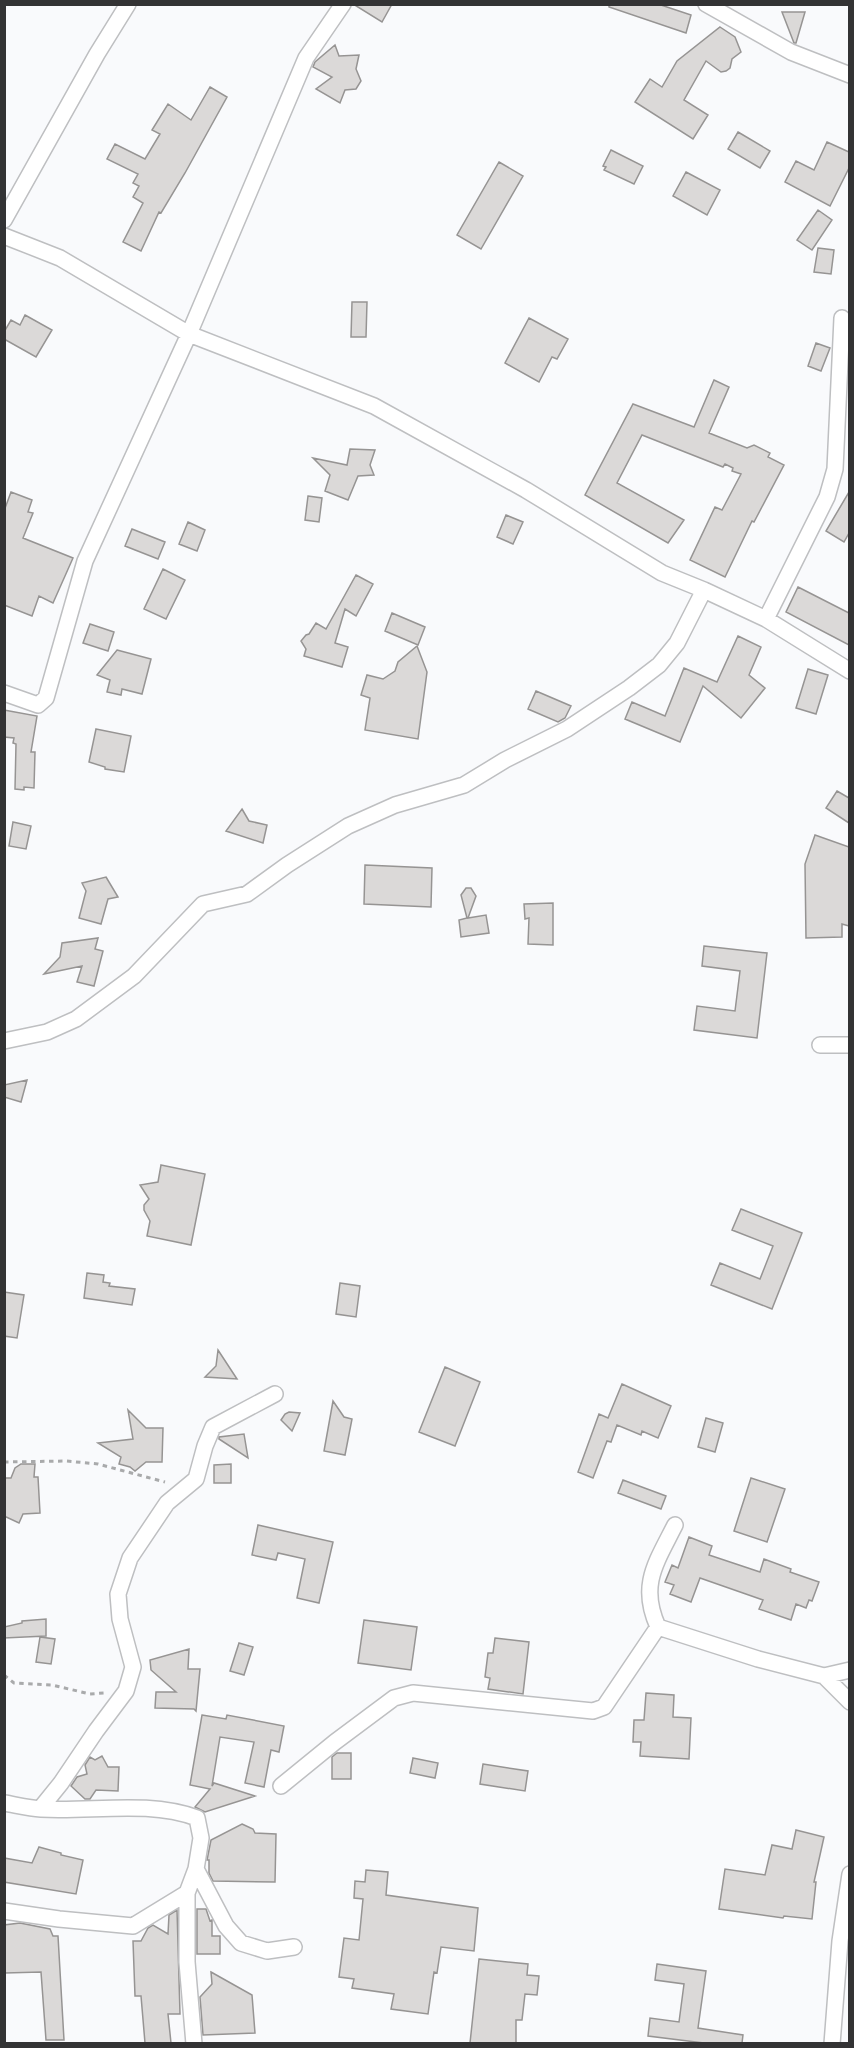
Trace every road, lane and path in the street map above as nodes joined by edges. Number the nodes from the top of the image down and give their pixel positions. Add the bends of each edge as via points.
1 (128, 4) edge
2 (343, 4) edge
3 (706, 4) edge
4 (849, 75) edge
5 (4, 220) edge
6 (4, 236) edge
7 (842, 318) dead end
8 (189, 334) junction
9 (704, 590) junction
10 (766, 619) junction
11 (849, 671) edge
12 (4, 693) edge
13 (4, 1041) edge
14 (820, 1045) dead end
15 (849, 1045) edge
16 (275, 1394) dead end
17 (4, 1462) edge
18 (187, 1488) junction
19 (675, 1525) dead end
20 (658, 1627) junction
21 (849, 1670) edge
22 (4, 1676) edge
23 (824, 1676) junction
24 (126, 1691) junction
25 (849, 1702) edge
26 (280, 1786) dead end
27 (4, 1803) edge
28 (40, 1809) junction
29 (196, 1869) junction
30 (849, 1874) edge
31 (187, 1893) junction
32 (4, 1911) edge
33 (294, 1947) dead end
34 (194, 2043) edge
35 (832, 2043) edge

1 - 5 street
2 - 8 street via 306,58
3 - 4 street via 791,52
6 - 8 street via 60,258
7 - 10 street via 835,469 827,497
8 - 9 street via 374,406 526,490 662,573
8 - 12 street via 85,561 46,698 38,705
9 - 10 street
9 - 13 street via 677,643 660,665 567,729 464,785 395,805 348,826 247,894 203,904 134,976 76,1020 47,1032
10 - 11 street
14 - 15 street
16 - 18 street via 213,1427 199,1472
17 - 18 path via 98,1464
18 - 24 street via 167,1503 130,1558 118,1594 120,1619 133,1667
19 - 20 street via 655,1564 649,1587 649,1602
20 - 23 street
20 - 26 street via 600,1710 403,1695
21 - 23 street
22 - 24 path via 14,1683 52,1685 90,1694
23 - 25 street
24 - 28 street
27 - 28 street
28 - 29 street via 153,1809 178,1811 197,1818 201,1838
29 - 31 street
29 - 33 street via 226,1926 241,1943 267,1951
30 - 35 street
31 - 32 street via 133,1926
31 - 34 street via 187,1962

